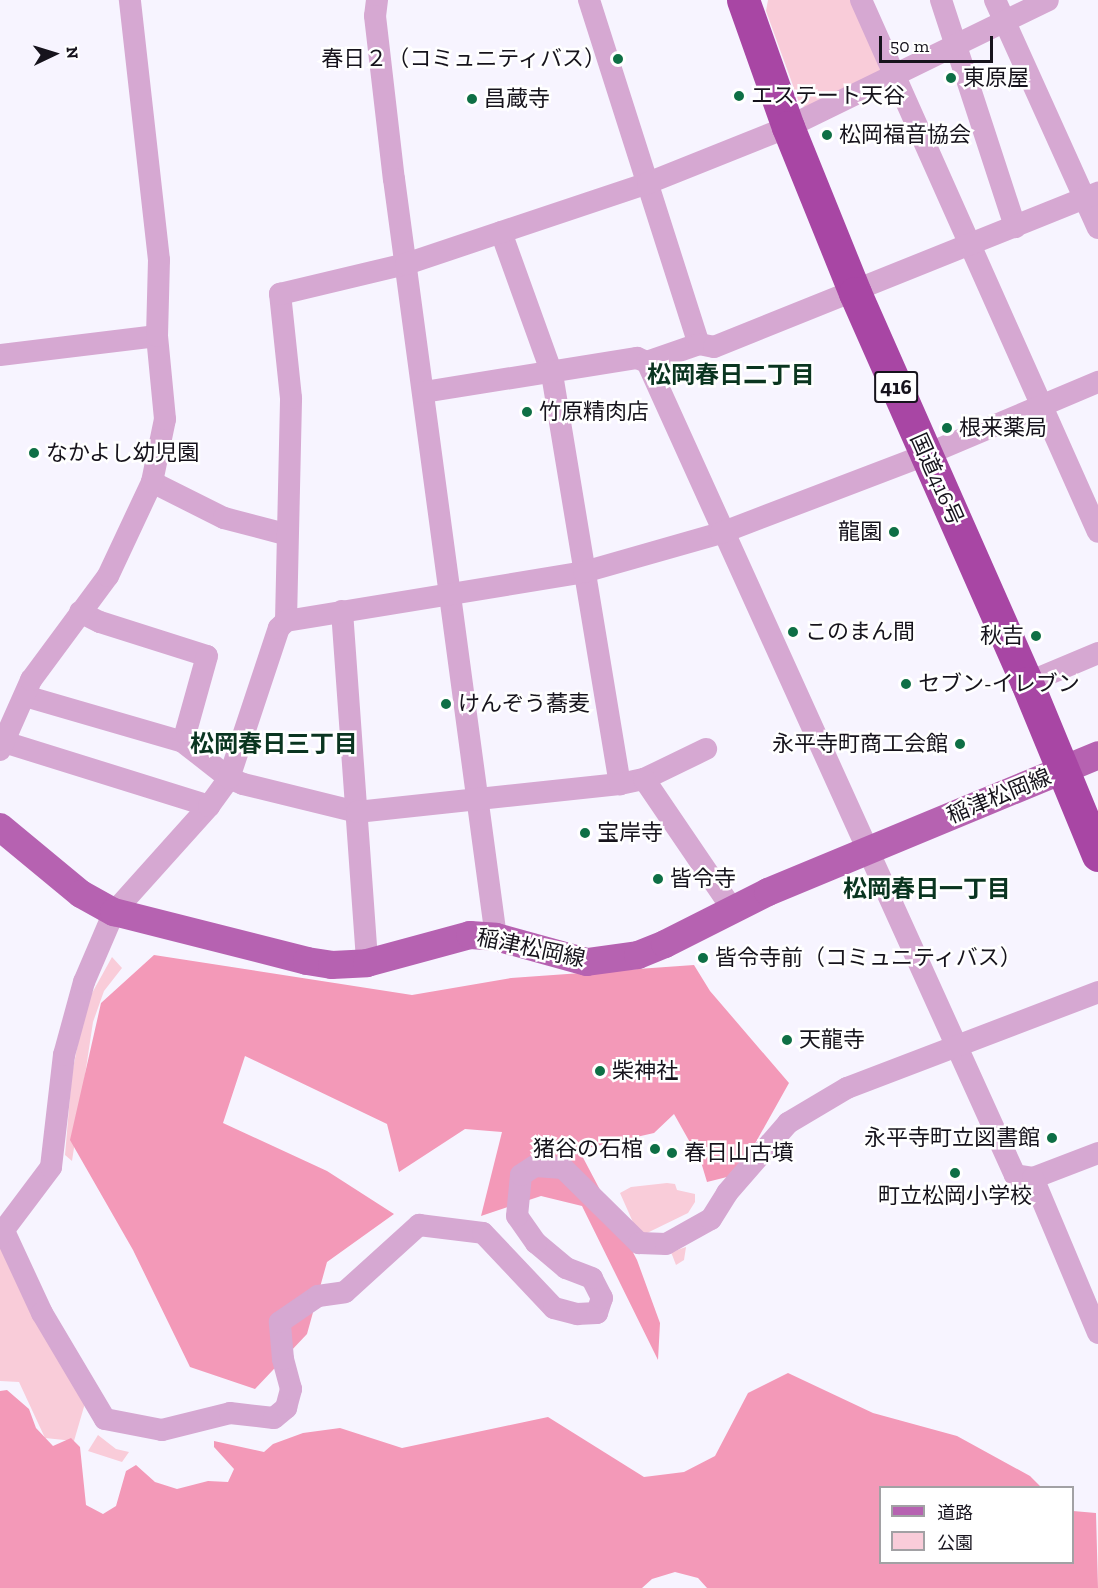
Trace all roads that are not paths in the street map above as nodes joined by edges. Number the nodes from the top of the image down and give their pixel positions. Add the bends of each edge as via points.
1 (130, 0) edge
2 (377, 0) edge
3 (589, 0) edge
4 (861, 0) edge
5 (941, 0) edge
6 (1048, 0) edge
7 (746, 1) edge
8 (999, 10) edge
9 (956, 43) junction
10 (896, 73) junction
11 (788, 127) junction
12 (648, 183) junction
13 (1091, 196) edge
14 (1015, 227) junction
15 (1098, 228) edge
16 (501, 232) junction
17 (969, 247) junction
18 (406, 264) junction
19 (855, 293) junction
20 (157, 336) junction
21 (699, 344) junction
22 (0, 355) edge
23 (647, 362) junction
24 (552, 374) junction
25 (1098, 382) edge
26 (424, 392) junction
27 (1041, 407) junction
28 (925, 454) junction
29 (152, 482) junction
30 (1098, 532) edge
31 (721, 533) junction
32 (285, 534) junction
33 (584, 572) junction
34 (450, 594) junction
35 (342, 611) junction
36 (81, 612) junction
37 (286, 621) junction
38 (1098, 653) edge
39 (1027, 683) junction
40 (25, 696) junction
41 (183, 742) junction
42 (2, 746) edge
43 (706, 749) dead end
44 (1098, 755) edge
45 (1062, 770) junction
46 (229, 778) junction
47 (644, 779) junction
48 (620, 784) junction
49 (476, 798) junction
50 (209, 806) junction
51 (357, 812) junction
52 (0, 827) edge
53 (867, 850) junction
54 (1098, 855) edge
55 (733, 910) junction
56 (114, 912) junction
57 (496, 937) junction
58 (367, 963) junction
59 (1098, 992) edge
60 (956, 1046) junction
61 (1098, 1153) edge
62 (1034, 1178) junction
63 (1, 1232) edge
64 (1098, 1333) edge

1 - 20 street via 159,260
2 - 18 street via 375,16
3 - 12 street
4 - 10 street
5 - 9 street
6 - 8 street
7 - 11 highway, 国道416号 / 416
8 - 9 street
8 - 13 street
9 - 10 street
9 - 14 street
10 - 11 street
10 - 17 street
11 - 12 street
11 - 19 highway, 国道416号 / 416
12 - 16 street
12 - 21 street
13 - 14 street
13 - 15 street
14 - 17 street
16 - 18 street
16 - 24 street
17 - 19 street
17 - 27 street
18 - 26 street
18 - 32 street via 280,294 291,398
19 - 21 street via 714,347
19 - 28 highway, 国道416号 / 416
20 - 22 street
20 - 29 street via 165,420
21 - 23 street
23 - 24 street via 637,358
23 - 31 street
24 - 26 street
24 - 33 street
25 - 27 street
26 - 34 street
27 - 28 street
27 - 30 street
28 - 31 street
28 - 39 highway, 国道416号 / 416
29 - 32 street via 224,518
29 - 36 street via 108,576
31 - 33 street
31 - 53 street
32 - 37 street
33 - 34 street
33 - 48 street
34 - 35 street
34 - 49 street
35 - 37 street
35 - 51 street
36 - 40 street via 31,680
36 - 41 street via 100,622 207,656
37 - 46 street via 279,628
38 - 39 street
39 - 45 highway, 国道416号 / 416
40 - 41 street
40 - 42 street
41 - 46 street
42 - 50 street
43 - 47 street
44 - 45 main road, 稲津松岡線
45 - 53 main road, 稲津松岡線
45 - 54 highway, 国道416号 / 416
46 - 50 street
46 - 51 street
47 - 48 street
47 - 55 street
48 - 49 street
49 - 51 street
49 - 57 street
50 - 56 street
51 - 58 street
52 - 56 main road, 稲津松岡線 via 81,894
53 - 55 main road, 稲津松岡線
53 - 60 street
55 - 57 main road, 稲津松岡線 via 665,944 613,960 571,959
56 - 58 main road, 稲津松岡線 via 307,961 332,965
56 - 63 street via 84,982 64,1055 51,1167
57 - 58 main road, 稲津松岡線 via 450,937
59 - 60 street
60 - 62 street via 1015,1175
60 - 63 street via 847,1088 788,1123 728,1193 711,1219 666,1244 639,1243 563,1168 535,1166 521,1175 517,1216 536,1243 559,1262 592,1278 602,1298 597,1313 577,1314 554,1308 483,1233 419,1225 345,1292 318,1296 280,1322 283,1359 291,1389 286,1408 274,1418 230,1413 162,1430 105,1419 42,1313
61 - 62 street
62 - 64 street

